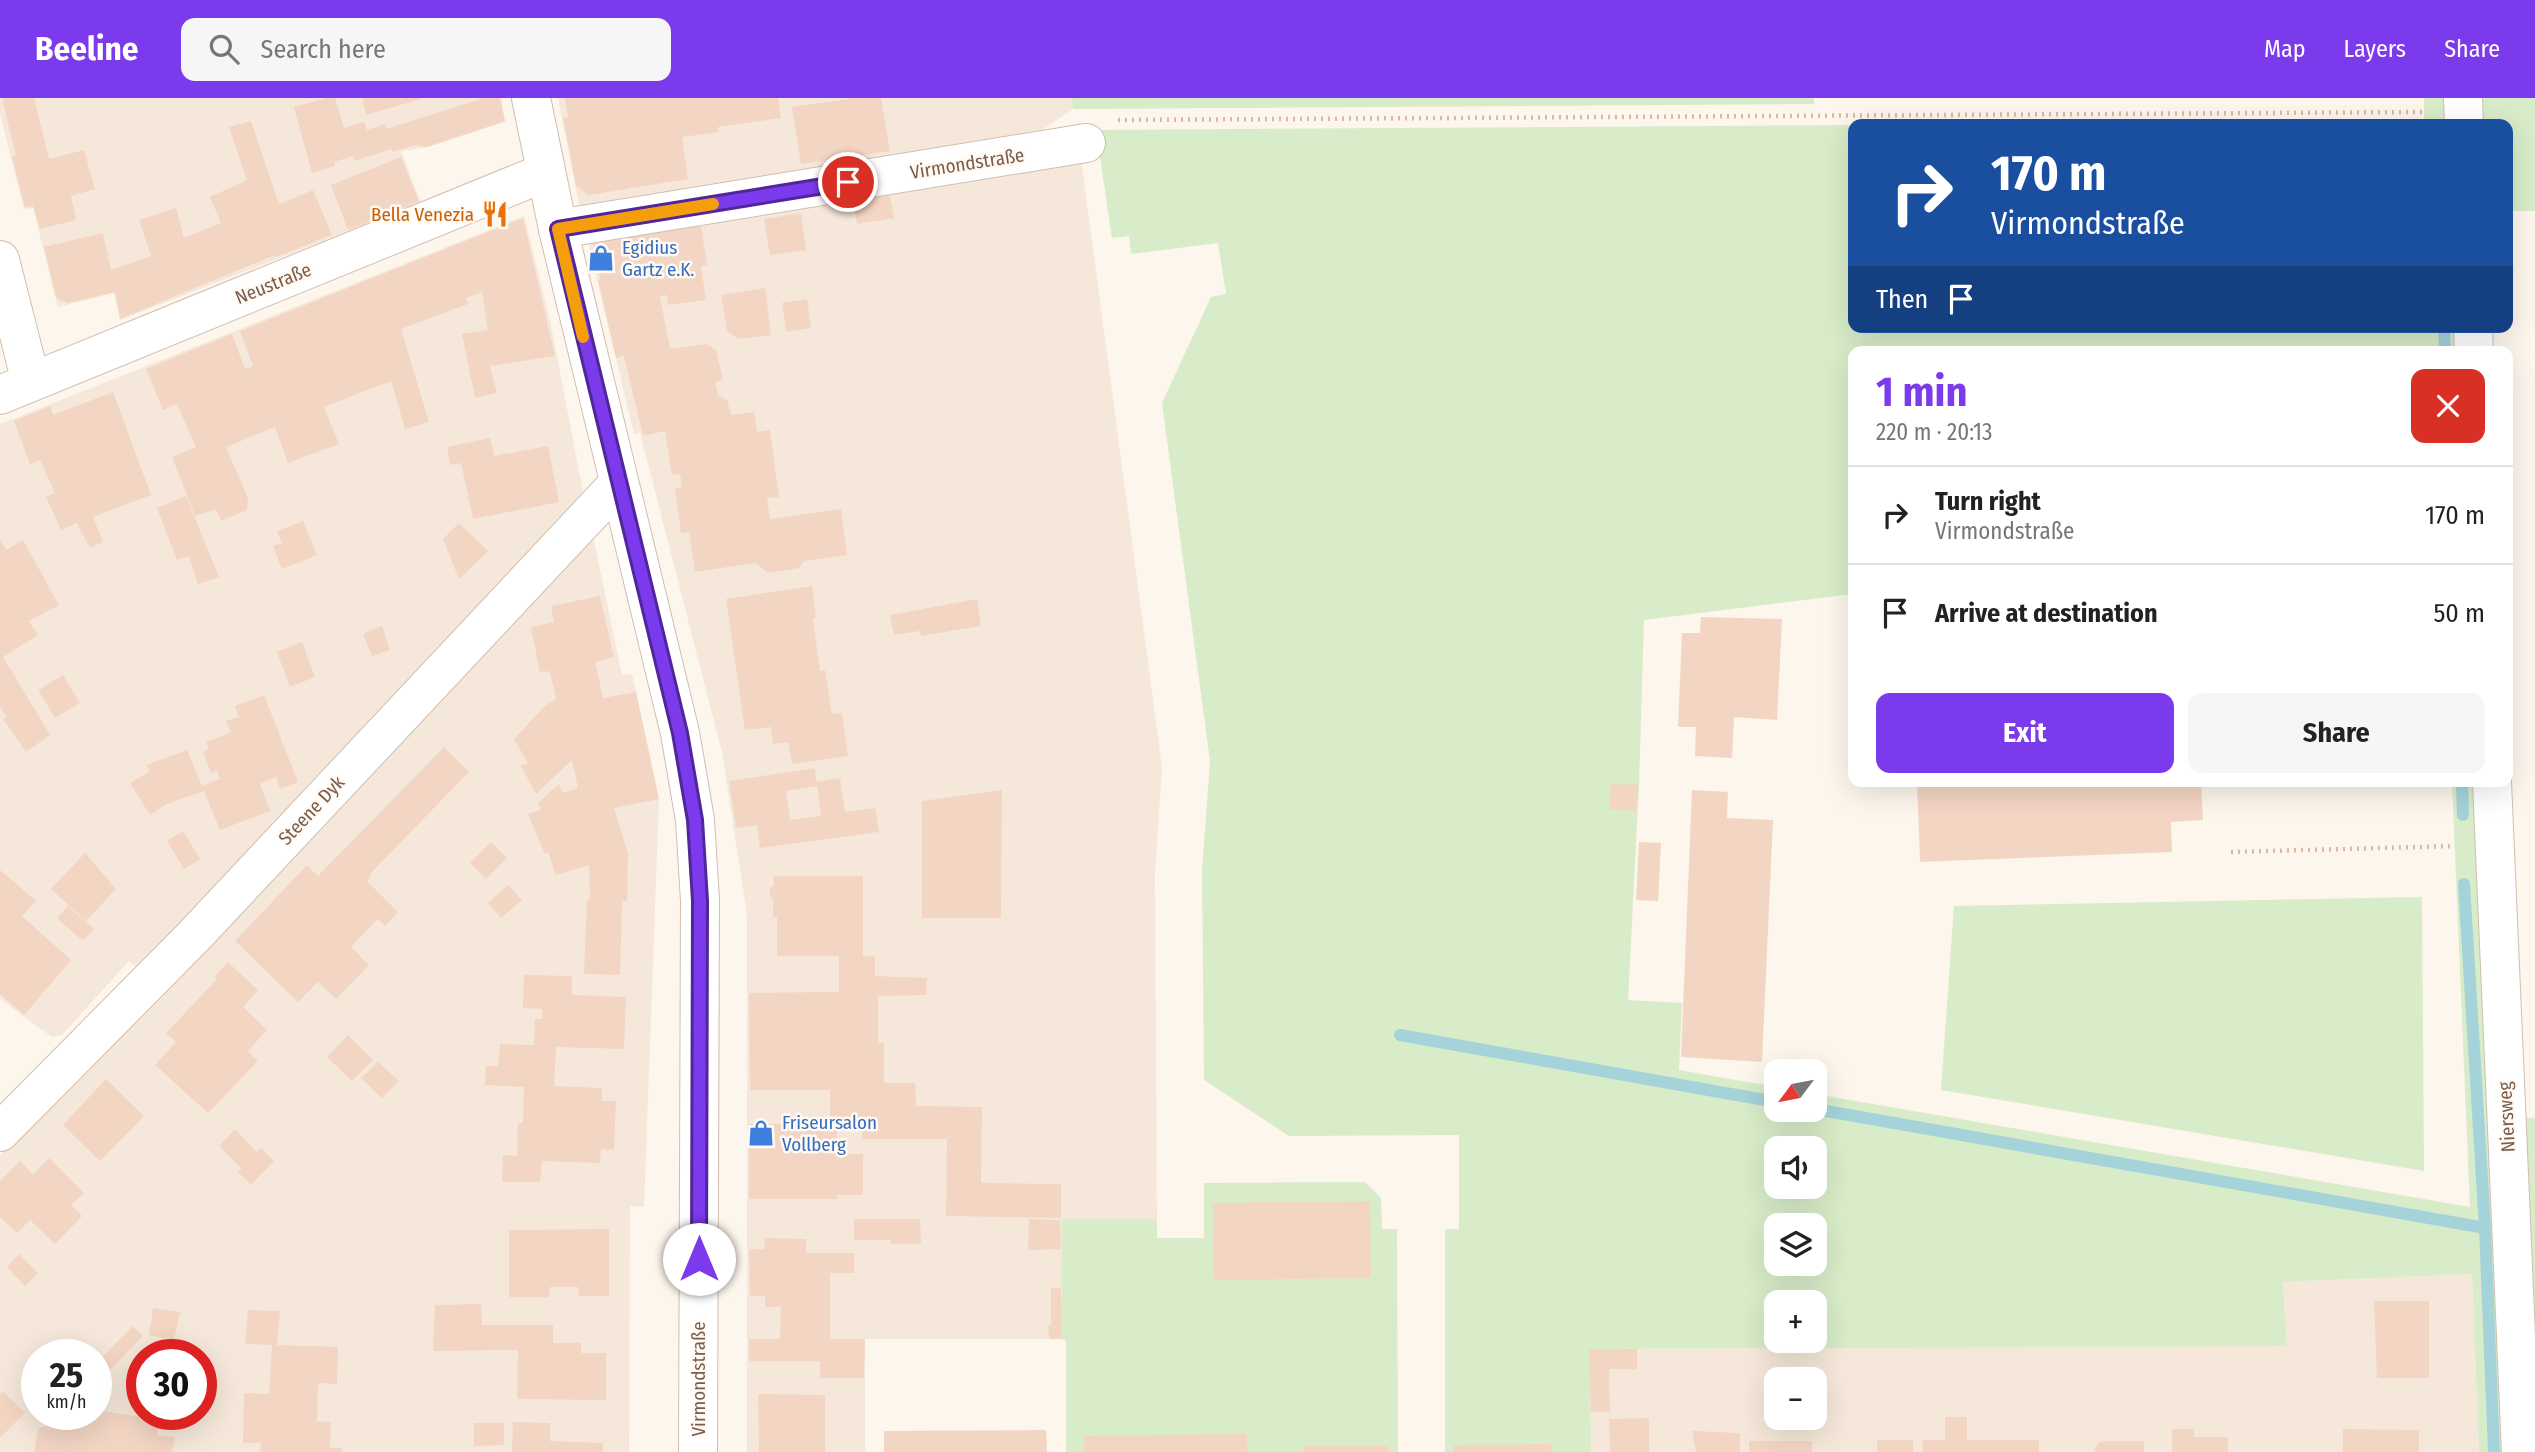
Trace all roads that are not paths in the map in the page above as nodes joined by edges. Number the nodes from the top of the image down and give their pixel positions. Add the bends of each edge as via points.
1 (531, 98) edge
2 (1086, 143) road end
3 (546, 172) junction
4 (558, 229) junction
5 (0, 260) edge
6 (15, 388) edge
7 (618, 484) junction
8 (2492, 787) edge
9 (0, 1132) edge
10 (698, 1452) edge
11 (2521, 1452) edge

1 - 3 street, Virmondstraße
2 - 4 street, Virmondstraße
3 - 4 street, Virmondstraße
3 - 6 street, Neustraße
4 - 7 street, Virmondstraße
5 - 6 street
7 - 9 street, Steene Dyk via 195,935
7 - 10 street, Virmondstraße via 680,733 698,853
8 - 11 street, Niersweg

